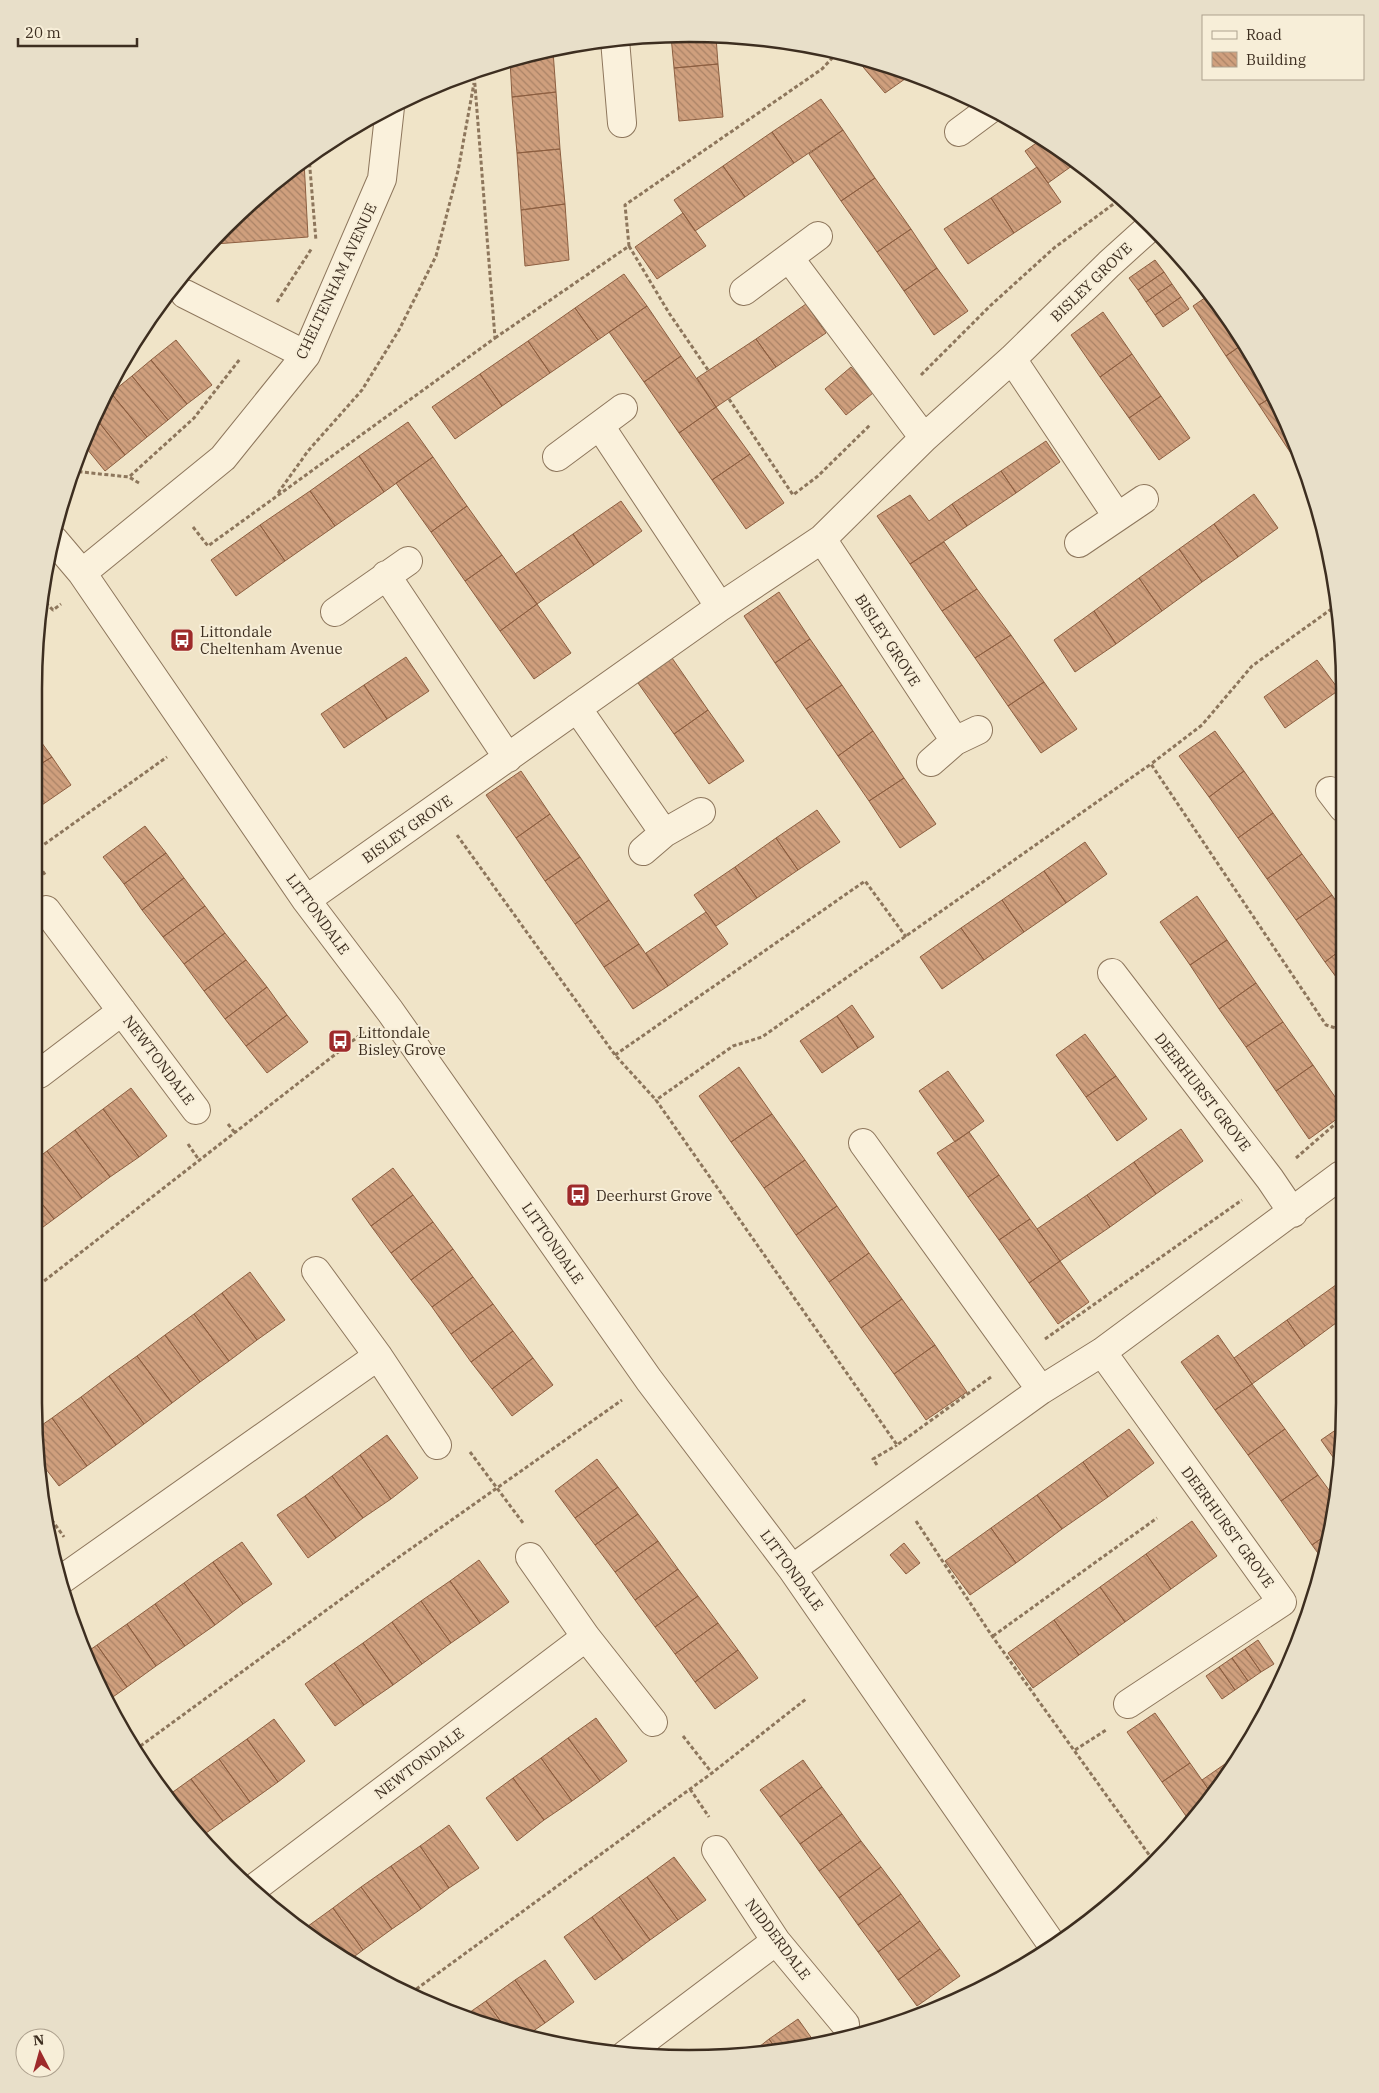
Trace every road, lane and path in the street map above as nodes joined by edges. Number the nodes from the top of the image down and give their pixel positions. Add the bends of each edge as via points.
1 (616, 47) edge
2 (832, 59) edge
3 (474, 80) edge
4 (984, 113) edge
5 (389, 117) edge
6 (622, 124) dead end
7 (959, 132) dead end
8 (1146, 231) edge
9 (818, 236) dead end
10 (629, 246) junction
11 (790, 259) junction
12 (744, 291) dead end
13 (185, 294) dead end
14 (495, 338) dead end
15 (306, 355) junction
16 (1012, 359) junction
17 (708, 370) dead end
18 (623, 408) dead end
19 (600, 426) junction
20 (924, 438) junction
21 (557, 457) dead end
22 (81, 472) edge
23 (129, 477) dead end
24 (276, 497) dead end
25 (1144, 499) dead end
26 (1117, 516) junction
27 (822, 539) junction
28 (1079, 543) dead end
29 (59, 546) edge
30 (82, 573) junction
31 (720, 607) junction
32 (1331, 609) edge
33 (335, 612) dead end
34 (577, 708) junction
35 (194, 738) junction
36 (508, 758) junction
37 (931, 762) dead end
38 (438, 808) junction
39 (701, 812) dead end
40 (664, 833) junction
41 (42, 846) edge
42 (644, 851) dead end
43 (306, 900) junction
44 (46, 910) dead end
45 (906, 937) dead end
46 (1112, 973) dead end
47 (122, 1010) junction
48 (390, 1012) junction
49 (1336, 1028) edge
50 (615, 1055) junction
51 (42, 1072) edge
52 (656, 1100) dead end
53 (196, 1110) dead end
54 (1336, 1124) edge
55 (863, 1143) dead end
56 (1270, 1180) junction
57 (1336, 1183) edge
58 (1293, 1213) junction
59 (316, 1271) dead end
60 (42, 1283) edge
61 (1102, 1352) junction
62 (378, 1356) junction
63 (1016, 1359) junction
64 (649, 1380) junction
65 (1041, 1390) junction
66 (438, 1445) joint
67 (897, 1445) dead end
68 (498, 1489) junction
69 (897, 1494) junction
70 (1157, 1518) dead end
71 (530, 1557) joint
72 (792, 1569) junction
73 (67, 1576) edge
74 (586, 1636) junction
75 (992, 1636) junction
76 (806, 1699) dead end
77 (1128, 1704) dead end
78 (653, 1722) joint
79 (141, 1746) edge
80 (712, 1773) junction
81 (716, 1850) dead end
82 (1151, 1857) edge
83 (258, 1885) edge
84 (776, 1941) junction
85 (1049, 1941) edge
86 (416, 1990) edge
87 (844, 2024) dead end
88 (635, 2048) edge

1 - 6 street
2 - 10 path via 822,69 625,205
3 - 24 path via 458,171 436,256 399,330 362,390 308,451
4 - 7 street
5 - 15 street, CHELTENHAM AVENUE via 382,179
8 - 16 street, BISLEY GROVE
9 - 11 street
10 - 14 path
10 - 17 path
11 - 12 street
11 - 20 street
13 - 15 street
15 - 30 street, CHELTENHAM AVENUE via 223,458
16 - 20 street, BISLEY GROVE
16 - 26 street
18 - 19 street
19 - 21 street
19 - 31 street
20 - 27 street, BISLEY GROVE
22 - 23 path
25 - 26 street
26 - 28 street
27 - 31 street, BISLEY GROVE
27 - 37 street, BISLEY GROVE via 967,736
29 - 30 street, LITTONDALE
30 - 35 street, LITTONDALE
31 - 34 street, BISLEY GROVE
32 - 49 path via 1252,666 1202,725 1151,764 1326,1025
33 - 36 street via 397,568
34 - 36 street, BISLEY GROVE
34 - 40 street
35 - 41 path
35 - 43 street, LITTONDALE
36 - 38 street, BISLEY GROVE
38 - 43 street, BISLEY GROVE
38 - 50 path
39 - 40 street
40 - 42 street
43 - 48 street, LITTONDALE
44 - 47 street, NEWTONDALE
45 - 50 path via 864,881
46 - 56 street, DEERHURST GROVE
47 - 51 street, NEWTONDALE
47 - 53 street, NEWTONDALE
48 - 60 path
48 - 64 street, LITTONDALE
50 - 52 path
54 - 56 path
55 - 63 street
56 - 58 street, DEERHURST GROVE
56 - 63 path
57 - 58 street
58 - 61 street
59 - 62 street
61 - 65 street
61 - 77 street, DEERHURST GROVE via 1282,1602
62 - 66 street
62 - 73 street
63 - 65 street
64 - 68 path
64 - 72 street, LITTONDALE
65 - 69 street
66 - 68 path via 460,1438
67 - 69 path via 873,1459
68 - 71 path via 531,1534
68 - 79 path via 391,1563
69 - 72 street
69 - 75 path
70 - 75 path
71 - 74 street
72 - 85 street, LITTONDALE
74 - 78 street
74 - 83 street, NEWTONDALE
75 - 82 path
76 - 80 path
78 - 80 path via 674,1725
80 - 86 path
81 - 84 street, NIDDERDALE
84 - 87 street, NIDDERDALE
84 - 88 street

